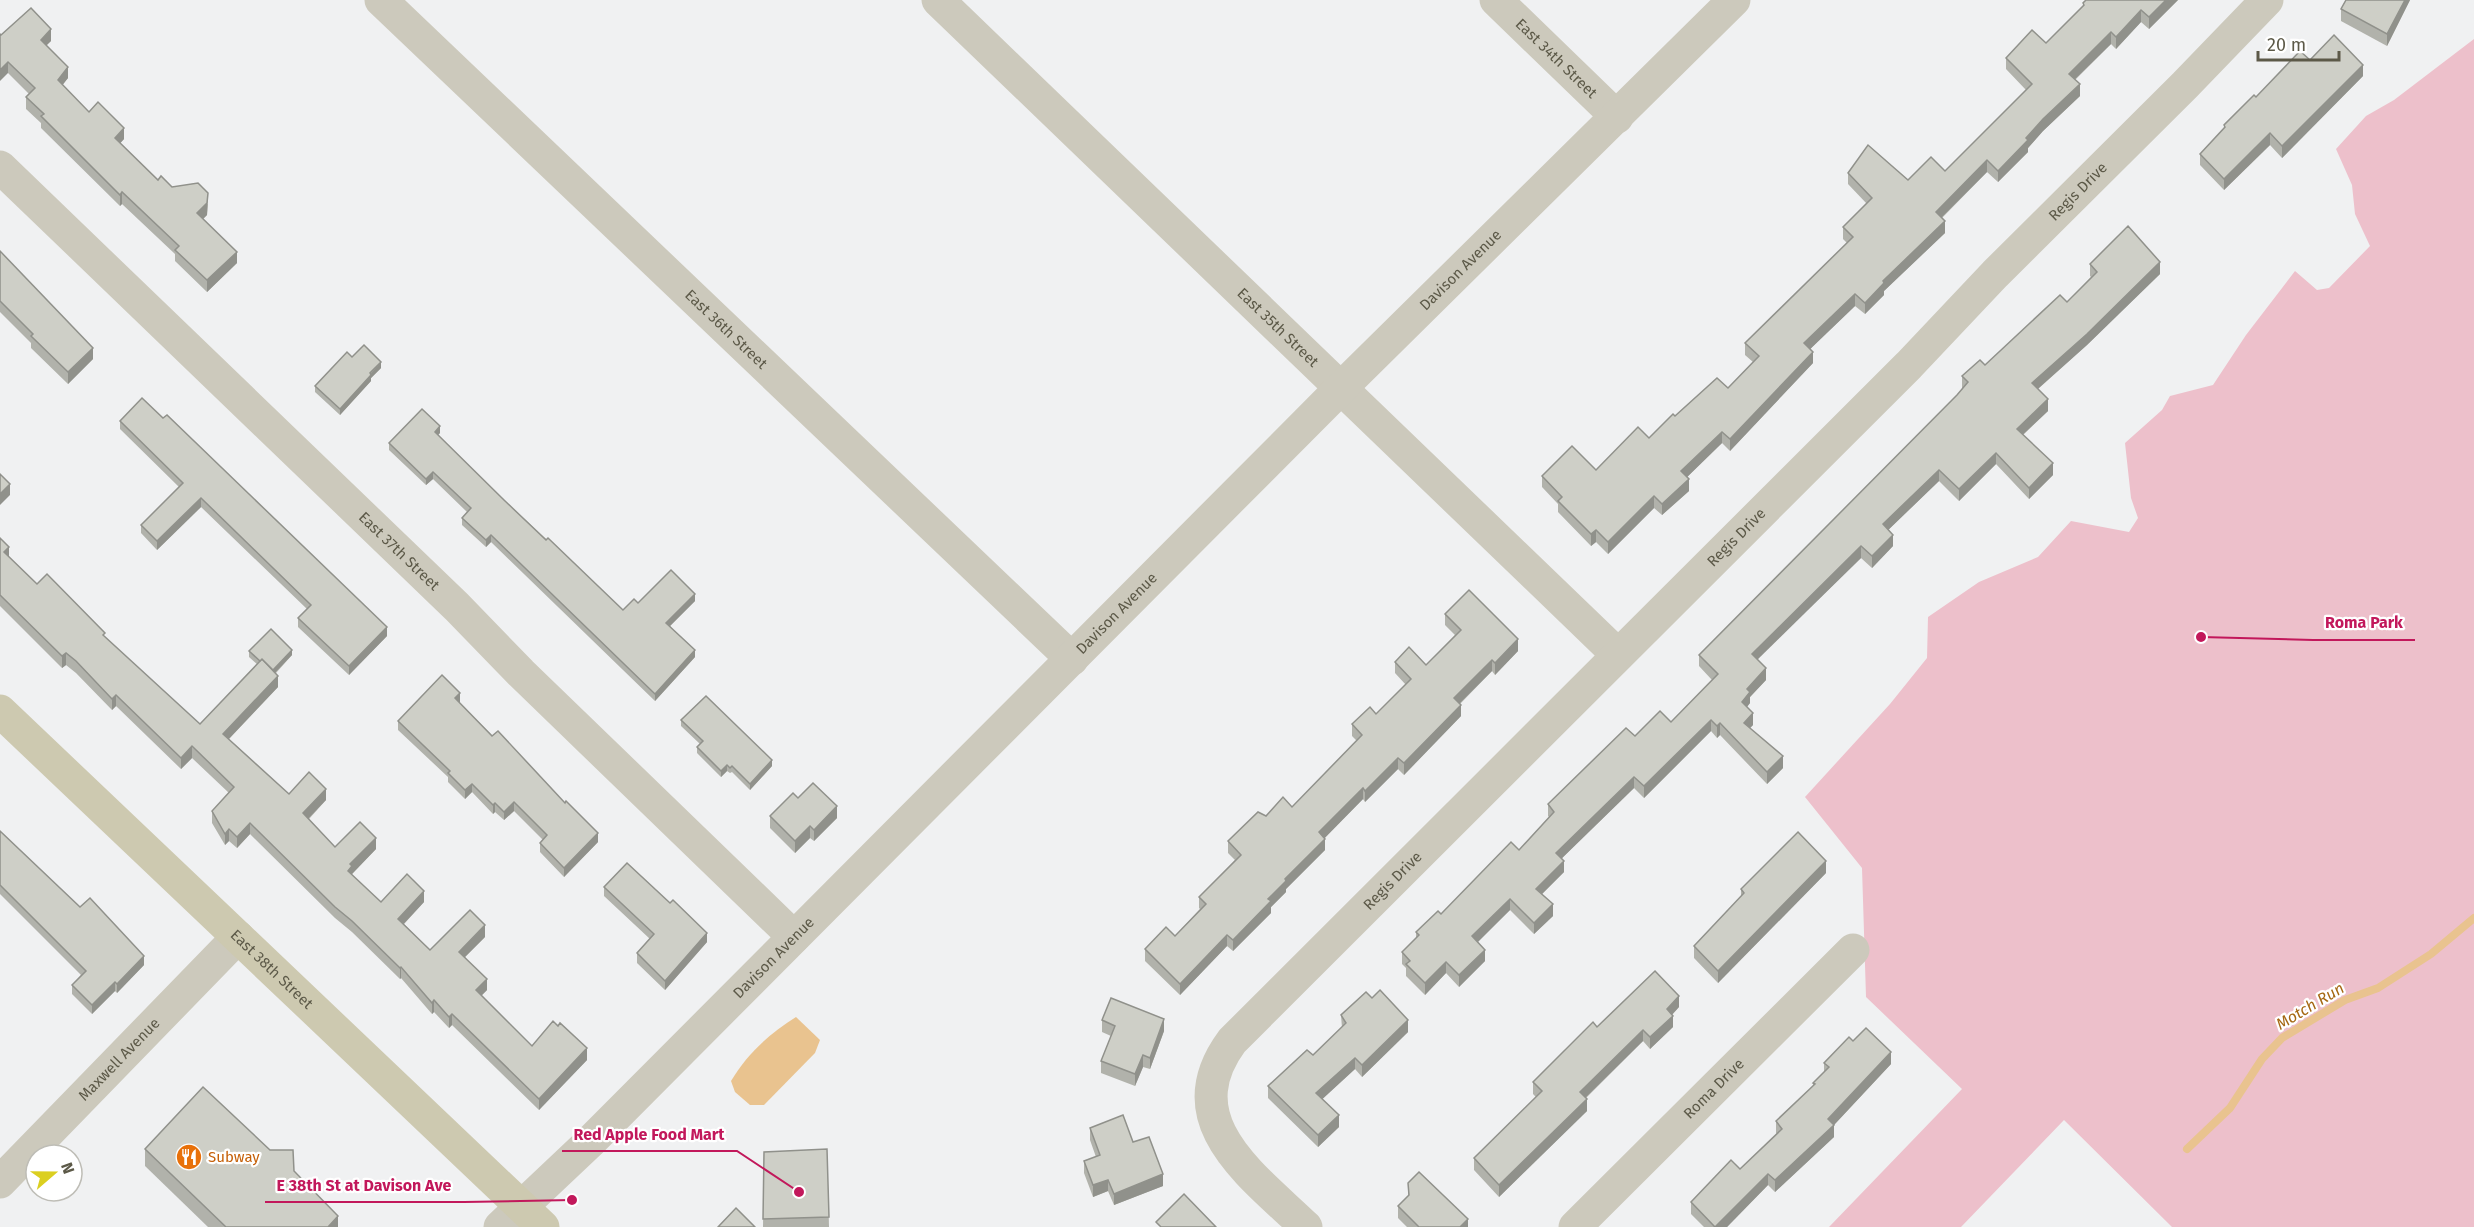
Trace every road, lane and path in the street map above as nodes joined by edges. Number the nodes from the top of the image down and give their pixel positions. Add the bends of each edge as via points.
1 (381, 0) edge
2 (938, 0) edge
3 (1496, 0) edge
4 (1734, 0) edge
5 (2268, 0) edge
6 (1617, 117) junction
7 (0, 167) edge
8 (1341, 388) junction
9 (1618, 655) junction
10 (1072, 659) junction
11 (0, 711) edge
12 (238, 937) junction
13 (794, 937) junction
14 (1853, 950) dead end
15 (0, 1182) edge
16 (521, 1220) edge
17 (1306, 1227) edge
18 (1575, 1227) edge

1 - 10 street, East 36th Street
2 - 8 street, East 35th Street
3 - 6 street, East 34th Street
4 - 6 street, Davison Avenue
5 - 9 street, Regis Drive
6 - 8 street, Davison Avenue
7 - 13 street, East 37th Street
8 - 9 street, East 35th Street
8 - 10 street, Davison Avenue
9 - 17 street, Regis Drive via 1232,1041 1220,1058 1211,1102 1219,1134
10 - 13 street, Davison Avenue
11 - 12 main road, East 38th Street
12 - 15 street, Maxwell Avenue
12 - 16 main road, East 38th Street
13 - 16 street, Davison Avenue via 590,1142
14 - 18 street, Roma Drive

